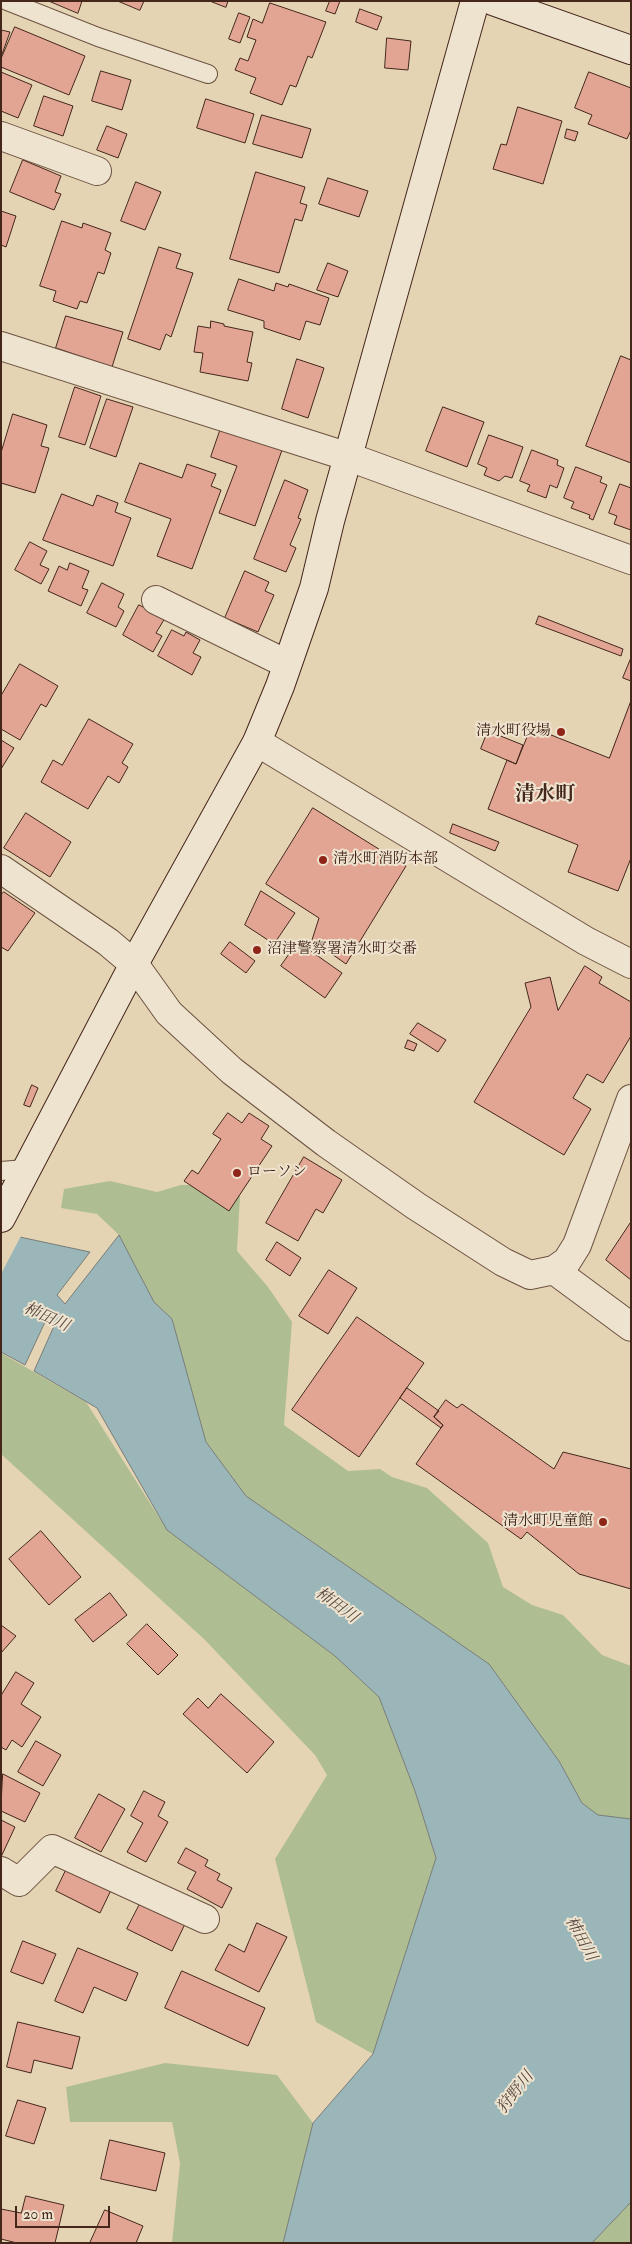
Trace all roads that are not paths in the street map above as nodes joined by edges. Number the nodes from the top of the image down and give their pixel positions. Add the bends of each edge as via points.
1 (7, 1) edge
2 (474, 1) edge
3 (493, 1) edge
4 (631, 50) edge
5 (208, 74) dead end
6 (1, 136) edge
7 (97, 172) dead end
8 (1, 346) edge
9 (349, 457) junction
10 (631, 560) edge
11 (156, 600) dead end
12 (288, 664) junction
13 (257, 742) junction
14 (1, 869) edge
15 (134, 964) junction
16 (631, 964) edge
17 (631, 1099) edge
18 (13, 1170) edge
19 (5, 1211) edge
20 (554, 1270) junction
21 (631, 1327) edge
22 (1, 1871) edge
23 (205, 1919) dead end

1 - 5 lane via 98,37
2 - 9 street
3 - 4 street
6 - 7 street
8 - 9 street
9 - 10 street
9 - 12 street via 314,588
11 - 12 street
12 - 13 street
13 - 15 street
13 - 16 street via 586,941
14 - 15 street via 108,942
15 - 18 street
15 - 20 street via 169,1013 232,1070 326,1143 503,1262 530,1275
17 - 20 street via 577,1245 567,1261
18 - 19 street
20 - 21 street
22 - 23 street via 19,1882 52,1849

